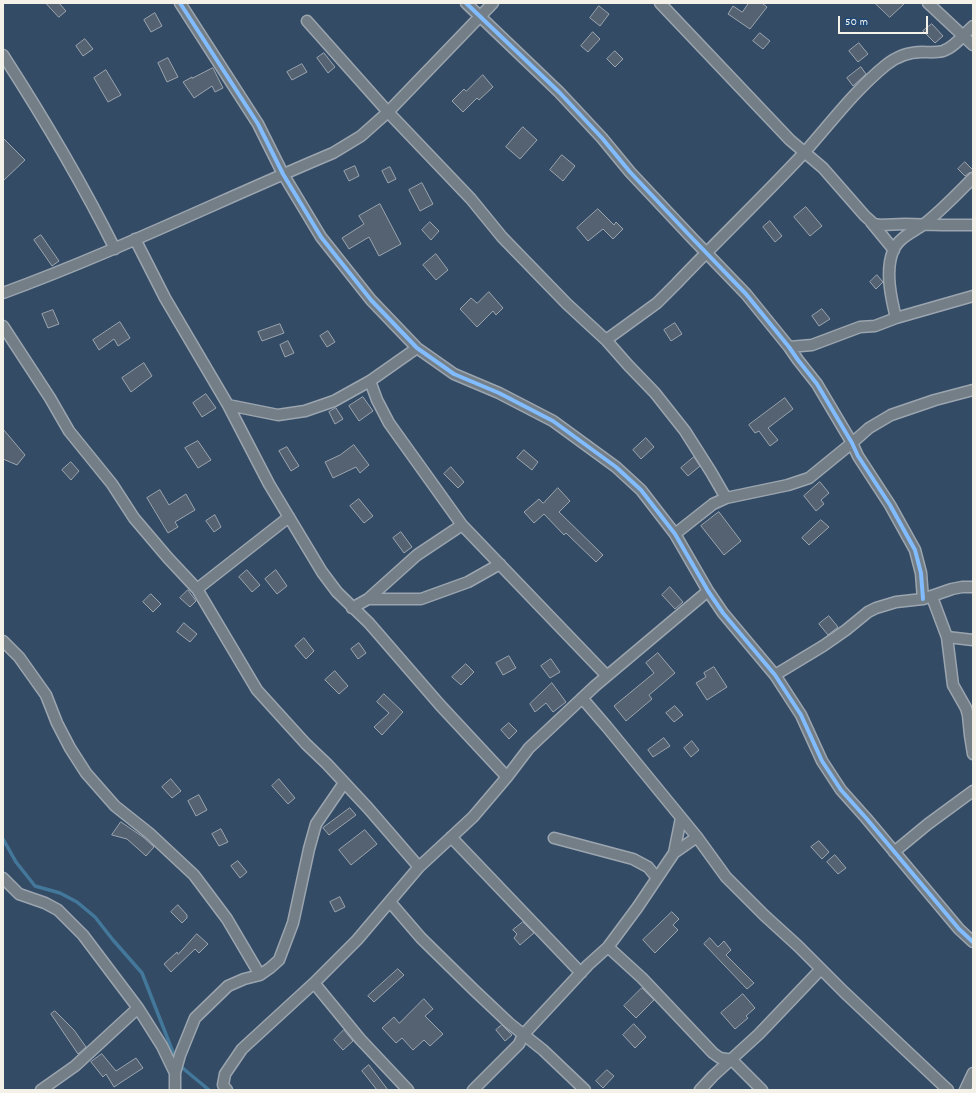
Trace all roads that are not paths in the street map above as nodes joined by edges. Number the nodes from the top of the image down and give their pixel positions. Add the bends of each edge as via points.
1 (180, 3) edge
2 (466, 3) edge
3 (493, 3) edge
4 (660, 3) edge
5 (928, 3) edge
6 (479, 16) junction
7 (307, 21) dead end
8 (973, 26) edge
9 (962, 36) junction
10 (973, 45) edge
11 (3, 56) edge
12 (388, 112) junction
13 (804, 153) junction
14 (283, 174) junction
15 (973, 178) edge
16 (870, 220) junction
17 (923, 225) junction
18 (973, 225) edge
19 (135, 239) junction
20 (115, 249) junction
21 (894, 250) junction
22 (707, 254) junction
23 (3, 293) edge
24 (973, 296) edge
25 (896, 318) junction
26 (3, 326) edge
27 (606, 340) junction
28 (789, 347) junction
29 (417, 348) junction
30 (370, 381) junction
31 (973, 390) edge
32 (228, 405) junction
33 (852, 444) junction
34 (726, 498) junction
35 (288, 517) junction
36 (462, 525) junction
37 (675, 534) junction
38 (500, 564) junction
39 (973, 587) edge
40 (197, 588) junction
41 (708, 591) junction
42 (927, 598) junction
43 (368, 599) junction
44 (352, 608) junction
45 (947, 637) junction
46 (973, 640) edge
47 (3, 641) edge
48 (775, 675) junction
49 (608, 676) junction
50 (582, 698) junction
51 (973, 754) edge
52 (507, 777) junction
53 (344, 783) junction
54 (973, 791) edge
55 (681, 818) junction
56 (451, 837) junction
57 (697, 837) junction
58 (554, 838) dead end
59 (894, 852) junction
60 (674, 853) junction
61 (419, 866) junction
62 (3, 878) edge
63 (657, 878) junction
64 (390, 902) junction
65 (973, 942) edge
66 (608, 947) junction
67 (821, 969) junction
68 (581, 973) junction
69 (260, 975) junction
70 (314, 983) junction
71 (138, 1008) junction
72 (523, 1035) junction
73 (732, 1060) junction
74 (175, 1073) junction
75 (973, 1073) edge
76 (41, 1090) edge
77 (175, 1090) edge
78 (227, 1090) edge
79 (408, 1090) edge
80 (474, 1090) edge
81 (585, 1090) edge
82 (700, 1090) edge
83 (762, 1090) edge
84 (948, 1090) edge
85 (965, 1090) edge

1 - 14 street via 258,124
2 - 6 street
3 - 6 street
4 - 13 street
5 - 9 street
6 - 12 street
6 - 22 street via 559,92
7 - 12 street
8 - 9 street
9 - 10 street
9 - 13 street via 943,51 906,55 885,66 852,97
11 - 20 street via 93,205
12 - 14 street via 361,136 333,154
12 - 27 street via 462,188 502,237
13 - 16 street via 828,173
13 - 22 street
14 - 19 street
14 - 29 street via 321,237 371,300
15 - 17 street
16 - 17 street via 880,225
16 - 21 street
17 - 18 street
17 - 21 street via 898,243
19 - 20 street
19 - 32 street via 165,298
20 - 23 street
21 - 25 street via 890,262 890,284
22 - 27 street via 657,303
22 - 28 street via 746,294
24 - 25 street
25 - 28 street via 875,326 860,327 812,345
26 - 40 street via 69,431 144,529
27 - 34 street via 655,393 685,431
28 - 33 street via 817,384
29 - 30 street
29 - 37 street via 454,374 499,393 553,421 593,449 616,466 641,490
30 - 32 street via 334,401 305,411 278,415
30 - 36 street via 389,423
31 - 33 street via 891,415 869,428
32 - 35 street
33 - 34 street via 809,478
33 - 42 street via 915,550
34 - 37 street via 713,504
35 - 40 street
35 - 44 street via 322,572
36 - 38 street
36 - 43 street via 417,555
37 - 41 street
38 - 43 street via 468,582 421,599
38 - 49 street
39 - 42 street via 952,589
40 - 53 street via 256,690
41 - 48 street
41 - 49 street
42 - 45 street
42 - 48 street via 896,602 872,610 823,646
43 - 44 street
44 - 52 street via 369,623
45 - 46 street
45 - 51 street via 953,685 966,708
47 - 69 street via 19,657 46,694 64,735 86,773 115,806 149,833 194,875 227,919
48 - 59 street via 801,715 822,762 840,790
49 - 50 street
50 - 52 street via 529,748
50 - 55 street
52 - 56 street via 473,817
53 - 61 street
53 - 69 street via 316,824 284,951 279,960
54 - 59 street
55 - 57 street
55 - 60 street
56 - 61 street
56 - 68 street
57 - 60 street
57 - 67 street via 726,877
58 - 63 street via 633,860 648,867
59 - 65 street
60 - 63 street
61 - 64 street
62 - 71 street via 19,894 58,910 83,935
63 - 66 street
64 - 70 street
64 - 72 street via 421,938
66 - 68 street
66 - 73 street via 646,982 713,1053 720,1058
67 - 73 street
67 - 84 street
68 - 72 street
69 - 74 street via 228,986 195,1018
70 - 78 street via 242,1049 225,1074 223,1085
70 - 79 street via 360,1039
71 - 74 street via 162,1046
71 - 76 street via 76,1066
72 - 80 street via 519,1044
72 - 81 street via 544,1050
73 - 82 street
73 - 83 street
74 - 77 street
75 - 85 street

